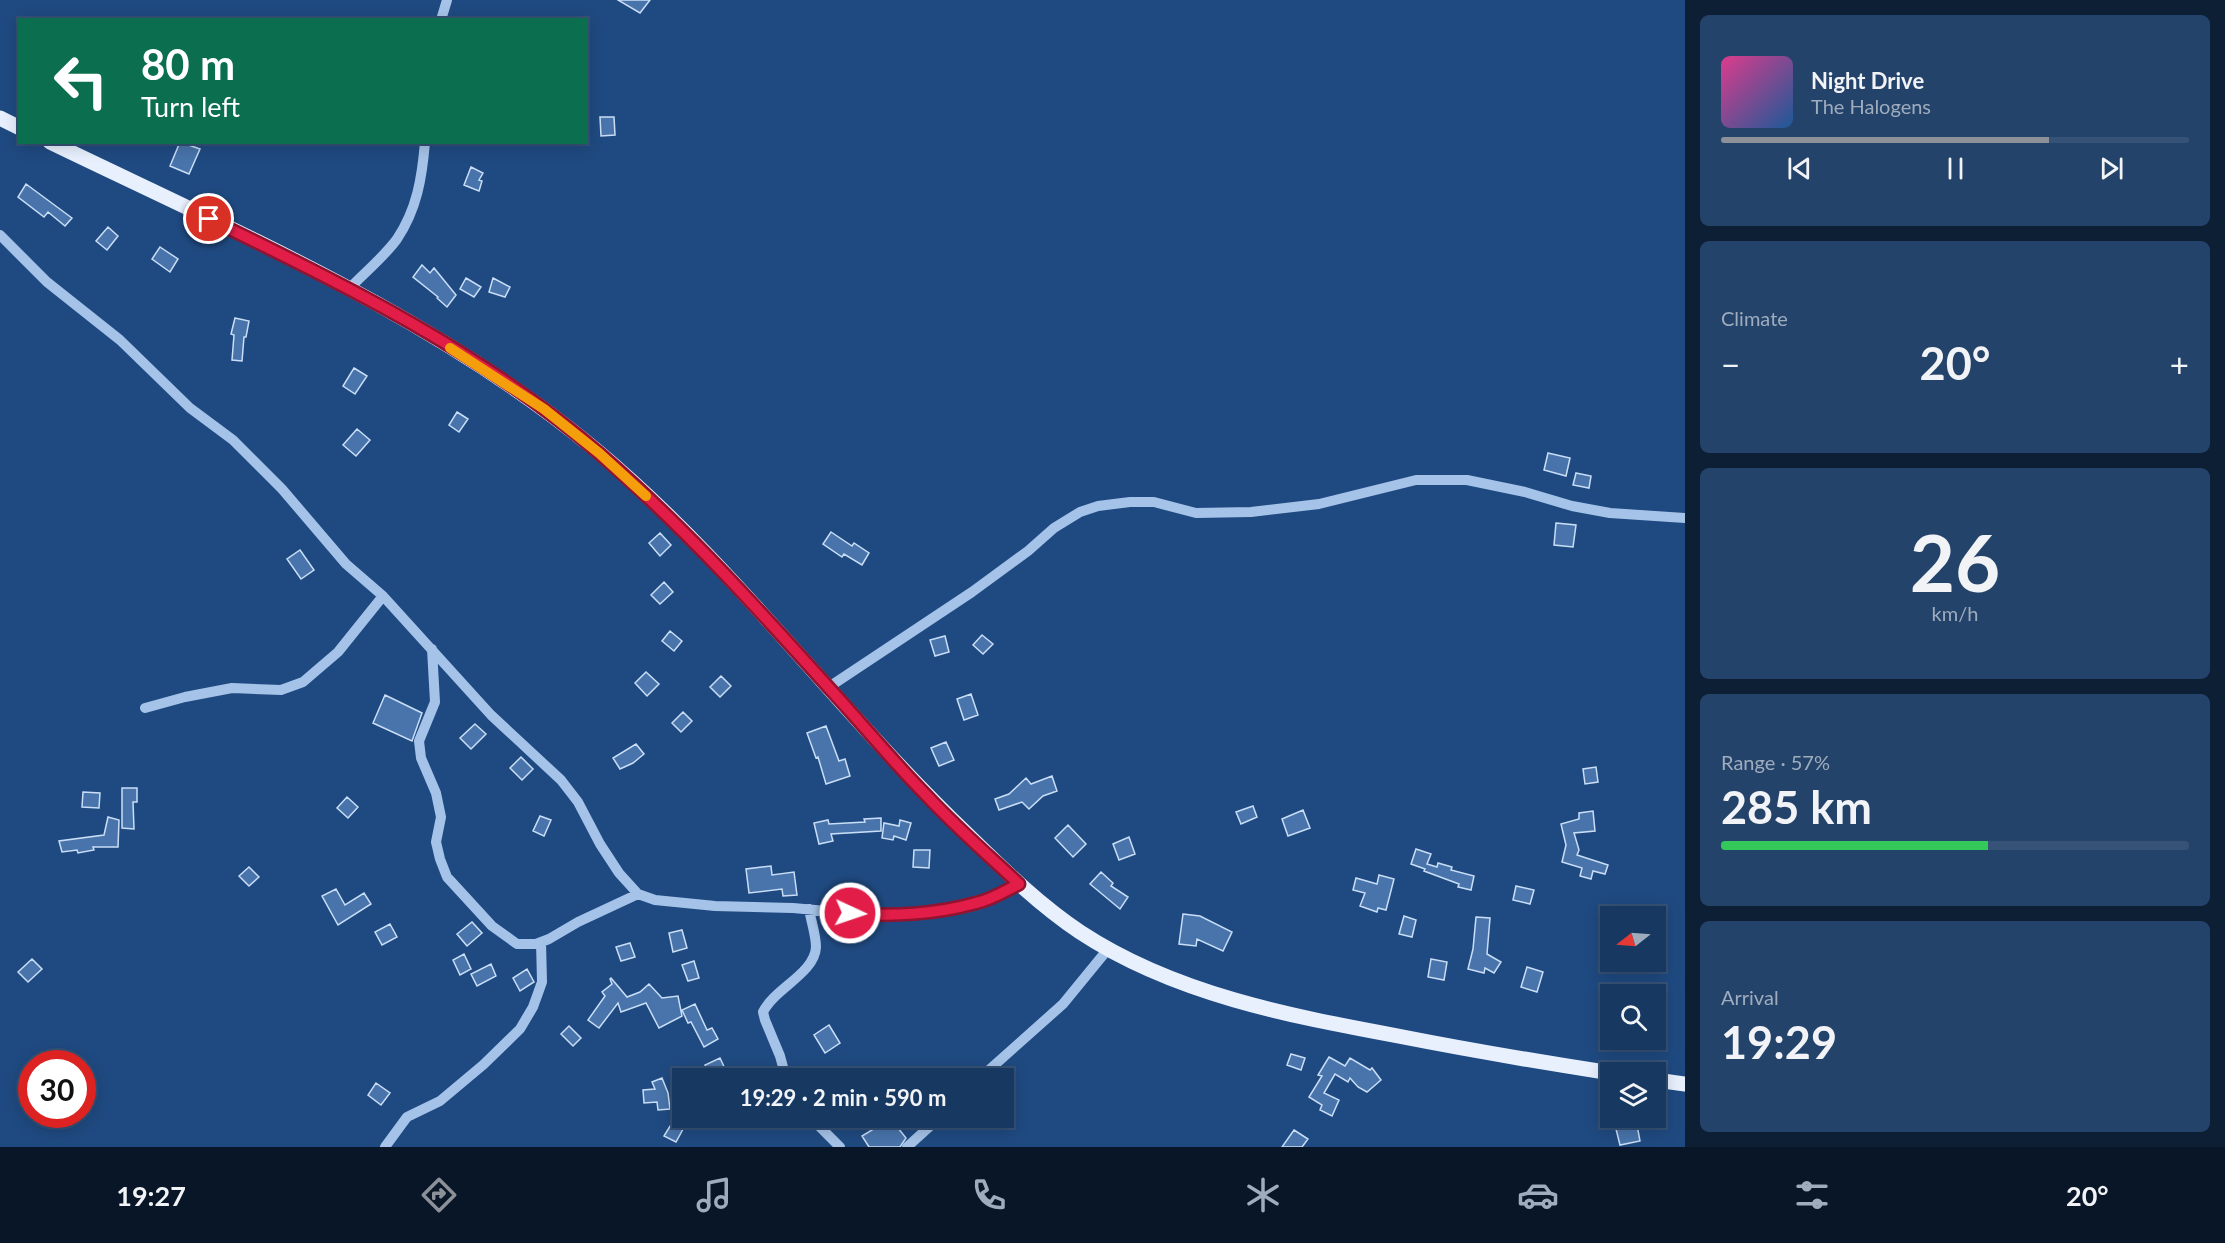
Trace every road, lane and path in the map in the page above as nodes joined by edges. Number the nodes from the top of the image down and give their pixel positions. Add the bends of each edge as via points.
1 (447, 0) edge
2 (442, 18) edge
3 (0, 118) edge
4 (18, 127) edge
5 (54, 144) edge
6 (425, 144) edge
7 (0, 235) edge
8 (349, 289) junction
9 (1685, 518) edge
10 (383, 596) junction
11 (432, 649) junction
12 (829, 687) junction
13 (145, 708) dead end
14 (1019, 884) junction
15 (638, 894) junction
16 (809, 909) junction
17 (541, 942) junction
18 (1108, 949) junction
19 (783, 1068) edge
20 (991, 1068) edge
21 (1600, 1071) edge
22 (1666, 1081) edge
23 (1685, 1084) edge
24 (821, 1128) edge
25 (928, 1128) edge
26 (385, 1147) edge
27 (840, 1147) edge
28 (908, 1147) edge

1 - 2 street
3 - 4 main road
5 - 8 main road
6 - 8 street via 422,181 412,210 396,240
7 - 10 street via 47,282 120,340 190,408 233,440 282,489 346,564
8 - 12 main road via 490,372 599,453 688,534
9 - 12 street via 1610,513 1467,480 1416,480 1319,504 1251,512 1196,513 1154,502 1098,507 1080,512 1054,528 972,592
10 - 11 street
10 - 13 street via 338,652 303,682 281,690 232,688
11 - 15 street via 491,715 561,780 619,873
11 - 17 street via 435,702 419,741 441,817 436,842 440,859 447,877 492,926 517,944
12 - 14 main road via 926,796
14 - 16 street via 978,903 937,911 871,915
14 - 18 main road via 1082,934
15 - 16 street via 655,900 715,906
15 - 17 street
16 - 19 street via 814,954 798,977 777,993 763,1012
17 - 26 street via 542,982 520,1029 440,1101 407,1117
18 - 20 street via 1063,1004
18 - 21 main road via 1234,1001 1350,1028
22 - 23 main road
24 - 27 street
25 - 28 street

